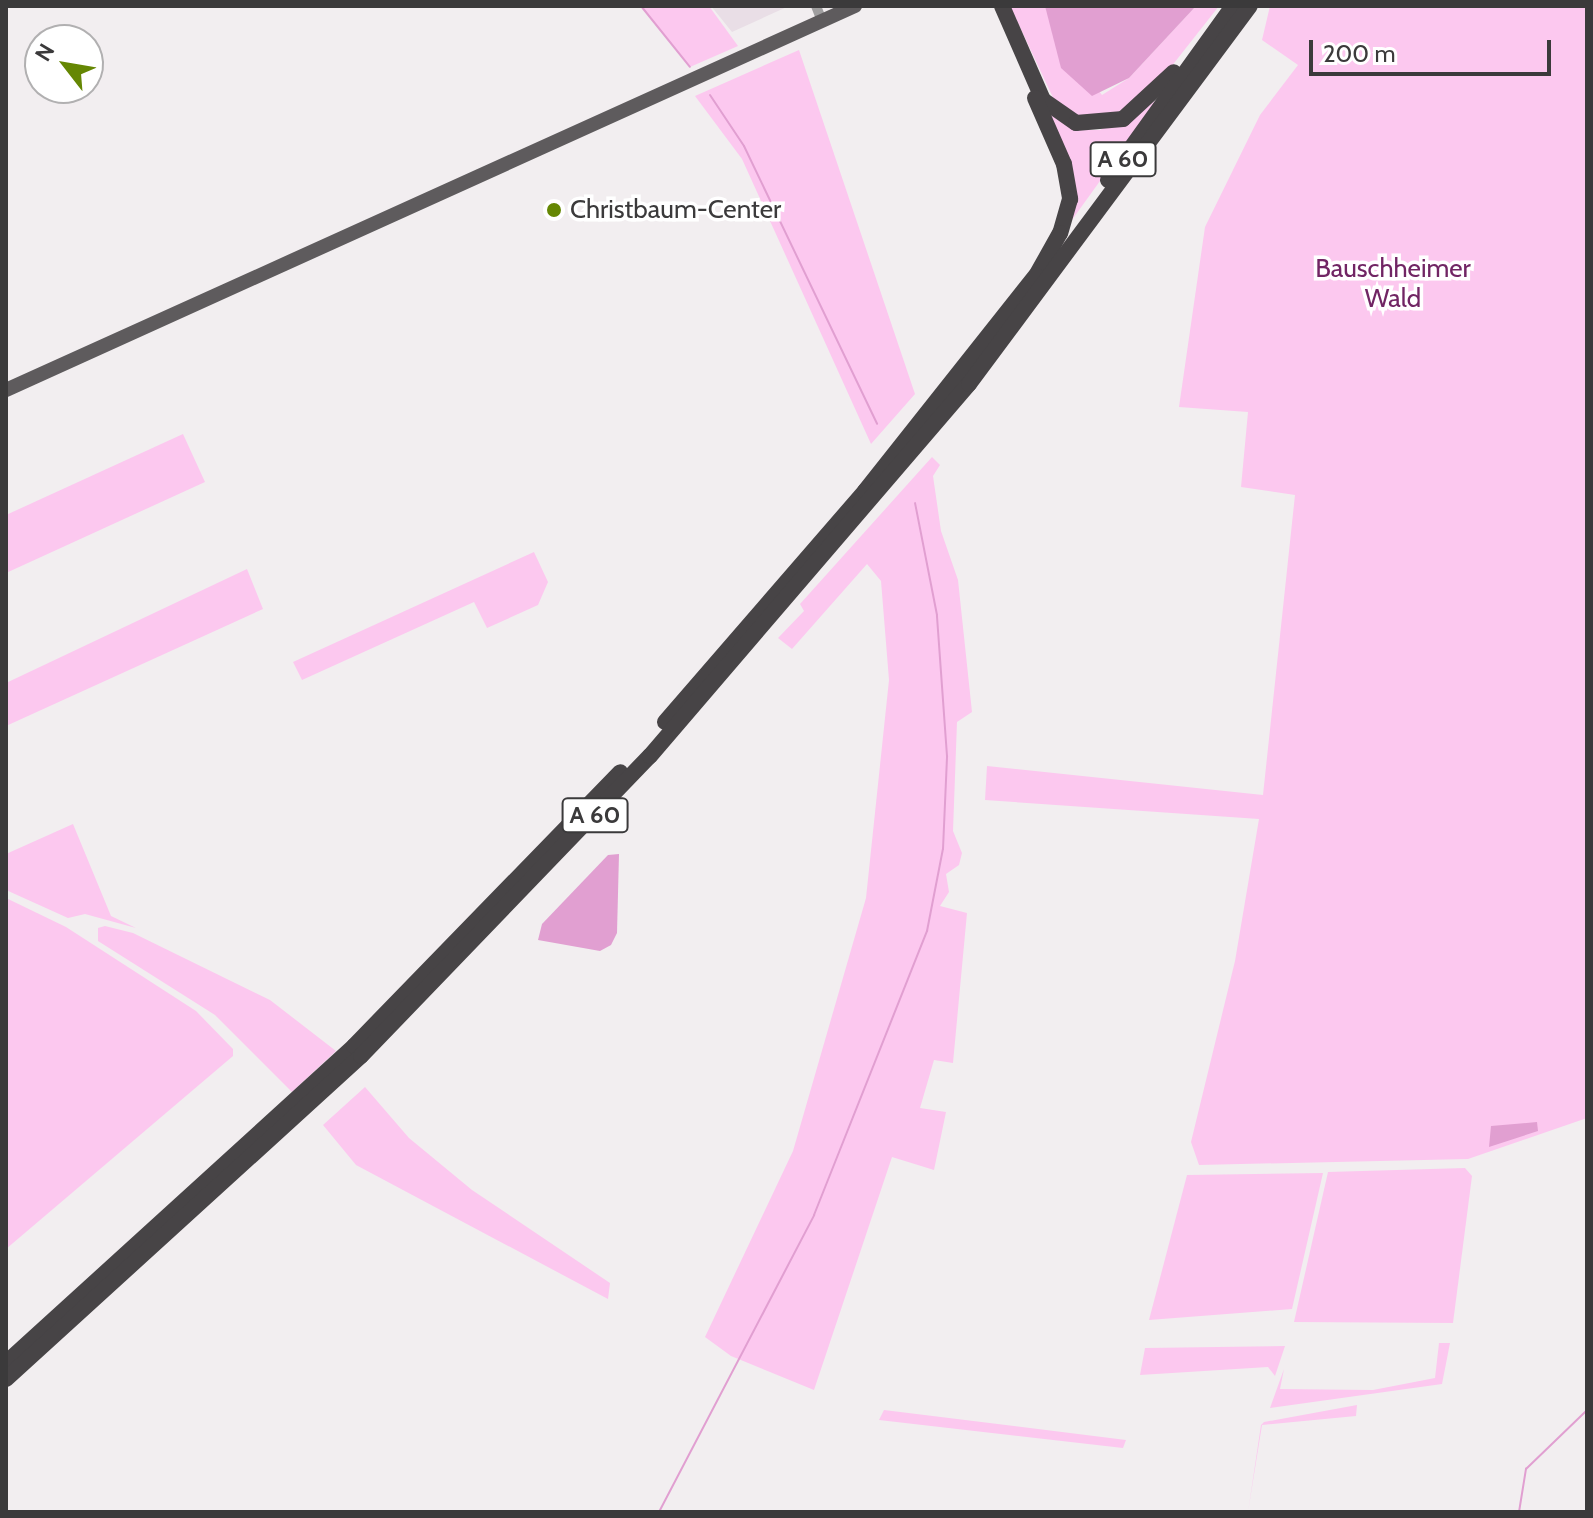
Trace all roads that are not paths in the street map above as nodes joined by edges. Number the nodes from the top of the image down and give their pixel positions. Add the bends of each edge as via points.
1 (816, 6) edge
2 (855, 6) edge
3 (992, 6) edge
4 (1002, 6) edge
5 (1245, 8) edge
6 (822, 21) junction
7 (1207, 41) junction
8 (1037, 274) junction
9 (6, 390) edge
10 (6, 1363) edge
11 (6, 1379) edge

1 - 6 street
2 - 6 main road
3 - 8 highway via 1068,181 1067,216
4 - 7 highway via 1043,100 1076,123 1123,119
5 - 7 highway, A 60
5 - 11 highway, A 60 via 969,384 650,756 361,1056
6 - 9 main road
7 - 8 highway, A 60
8 - 10 highway, A 60 via 781,592 549,847 354,1046

